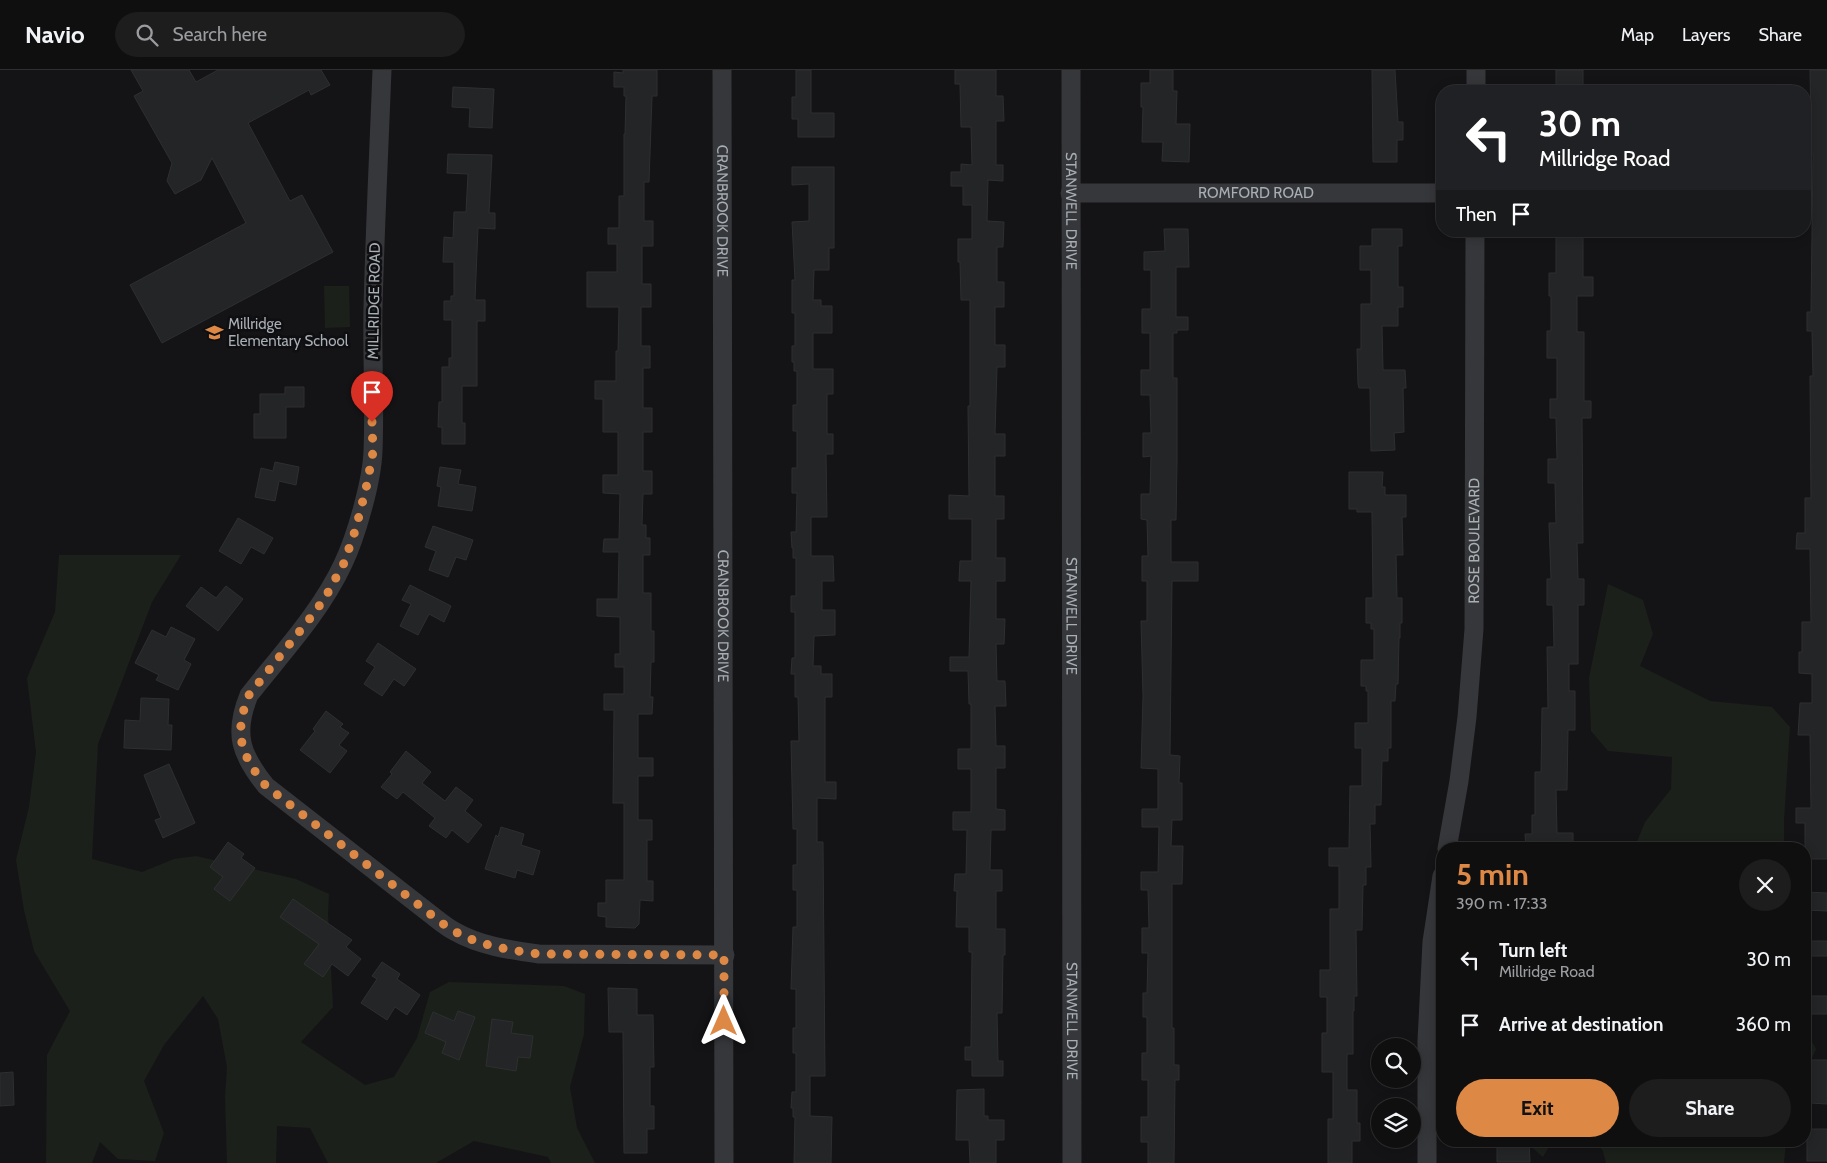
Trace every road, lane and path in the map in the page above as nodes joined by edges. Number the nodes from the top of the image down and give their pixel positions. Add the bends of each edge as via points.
1 (382, 70) edge
2 (722, 70) edge
3 (1070, 70) edge
4 (1476, 70) edge
5 (1476, 85) edge
6 (1070, 193) junction
7 (1436, 193) edge
8 (1474, 237) edge
9 (1448, 842) edge
10 (1436, 916) edge
11 (724, 955) junction
12 (724, 1163) edge
13 (1072, 1163) edge
14 (1427, 1163) edge

1 - 11 street, MILLRIDGE ROAD via 374,248 373,452 367,484 344,563 326,596 249,695 240,734 246,758 266,786 429,913 454,931 476,941 511,951 539,954
2 - 11 street, CRANBROOK DRIVE
3 - 6 street, STANWELL DRIVE
4 - 5 street
6 - 7 street, ROMFORD ROAD
6 - 13 street, STANWELL DRIVE
8 - 9 street, ROSE BOULEVARD via 1474,629 1467,717
10 - 14 street via 1427,1041
11 - 12 street, CRANBROOK DRIVE

